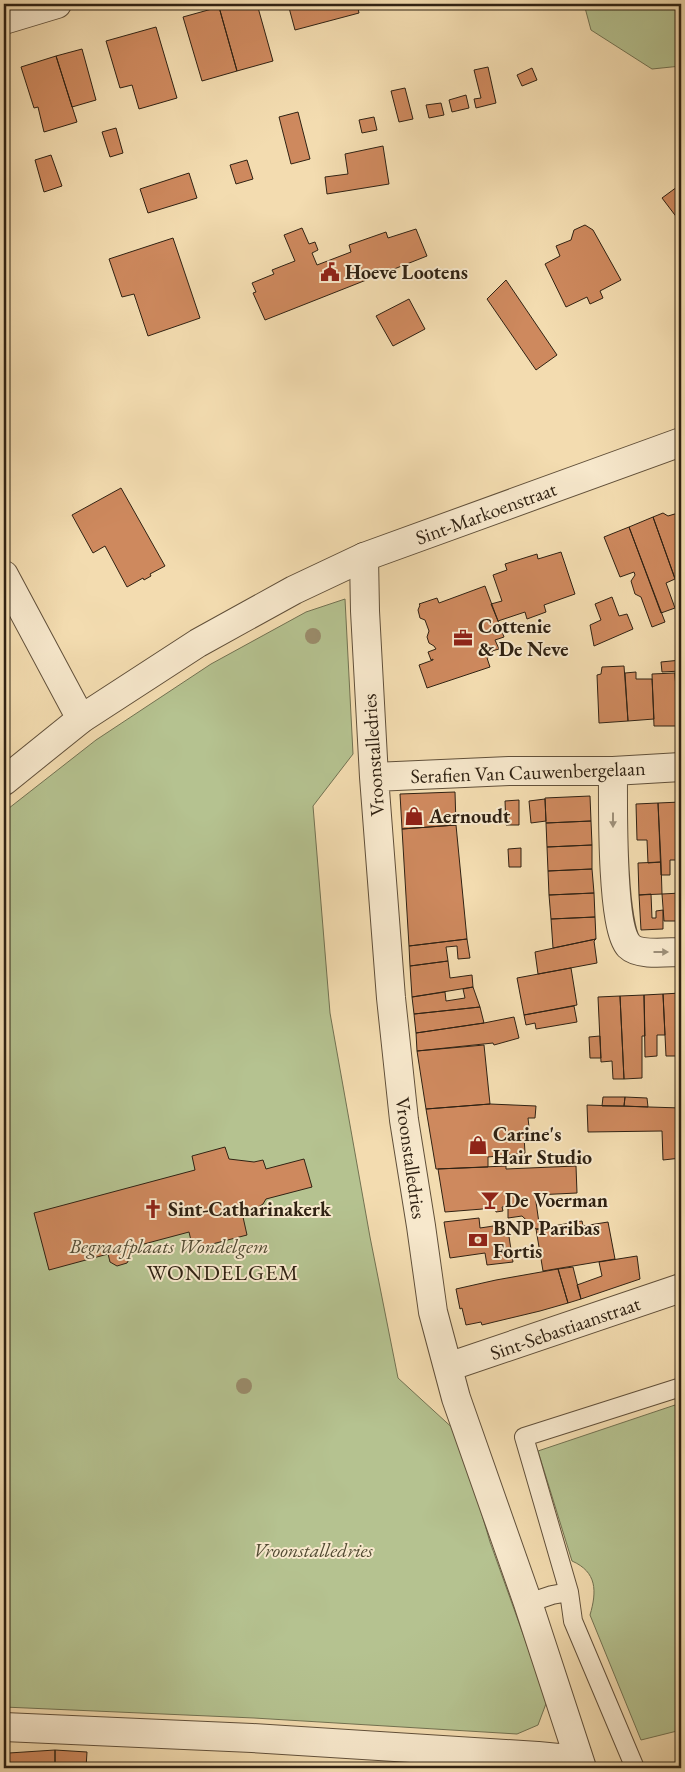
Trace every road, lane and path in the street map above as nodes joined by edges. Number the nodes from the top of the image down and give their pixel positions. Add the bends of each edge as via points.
1 (57, 4) edge
2 (4, 20) edge
3 (681, 442) edge
4 (364, 557) junction
5 (4, 575) edge
6 (81, 720) junction
7 (681, 767) edge
8 (613, 771) junction
9 (374, 777) junction
10 (4, 780) edge
11 (681, 952) edge
12 (681, 1288) edge
13 (448, 1367) junction
14 (681, 1387) edge
15 (569, 1592) junction
16 (528, 1602) junction
17 (4, 1727) edge
18 (581, 1764) edge
19 (635, 1768) edge

1 - 2 street
3 - 4 street, Sint-Markoenstraat
4 - 6 street, Sint-Markoenstraat via 294,590 198,643
4 - 9 street, Vroonstalledries
5 - 6 street
6 - 10 street
7 - 8 street, Serafien Van Cauwenbergelaan
8 - 9 street, Serafien Van Cauwenbergelaan via 509,771
8 -> 11 street via 614,846 623,935 629,946 642,952
9 - 13 street, Vroonstalledries via 404,1120 433,1312
12 - 13 street, Sint-Sebastiaanstraat
13 - 16 street, Vroonstalledries
14 - 15 lane via 524,1437
15 - 16 lane
15 - 19 lane via 574,1621
16 - 18 street, Vroonstalledries
17 - 18 street, Vroonstalledries via 538,1756

